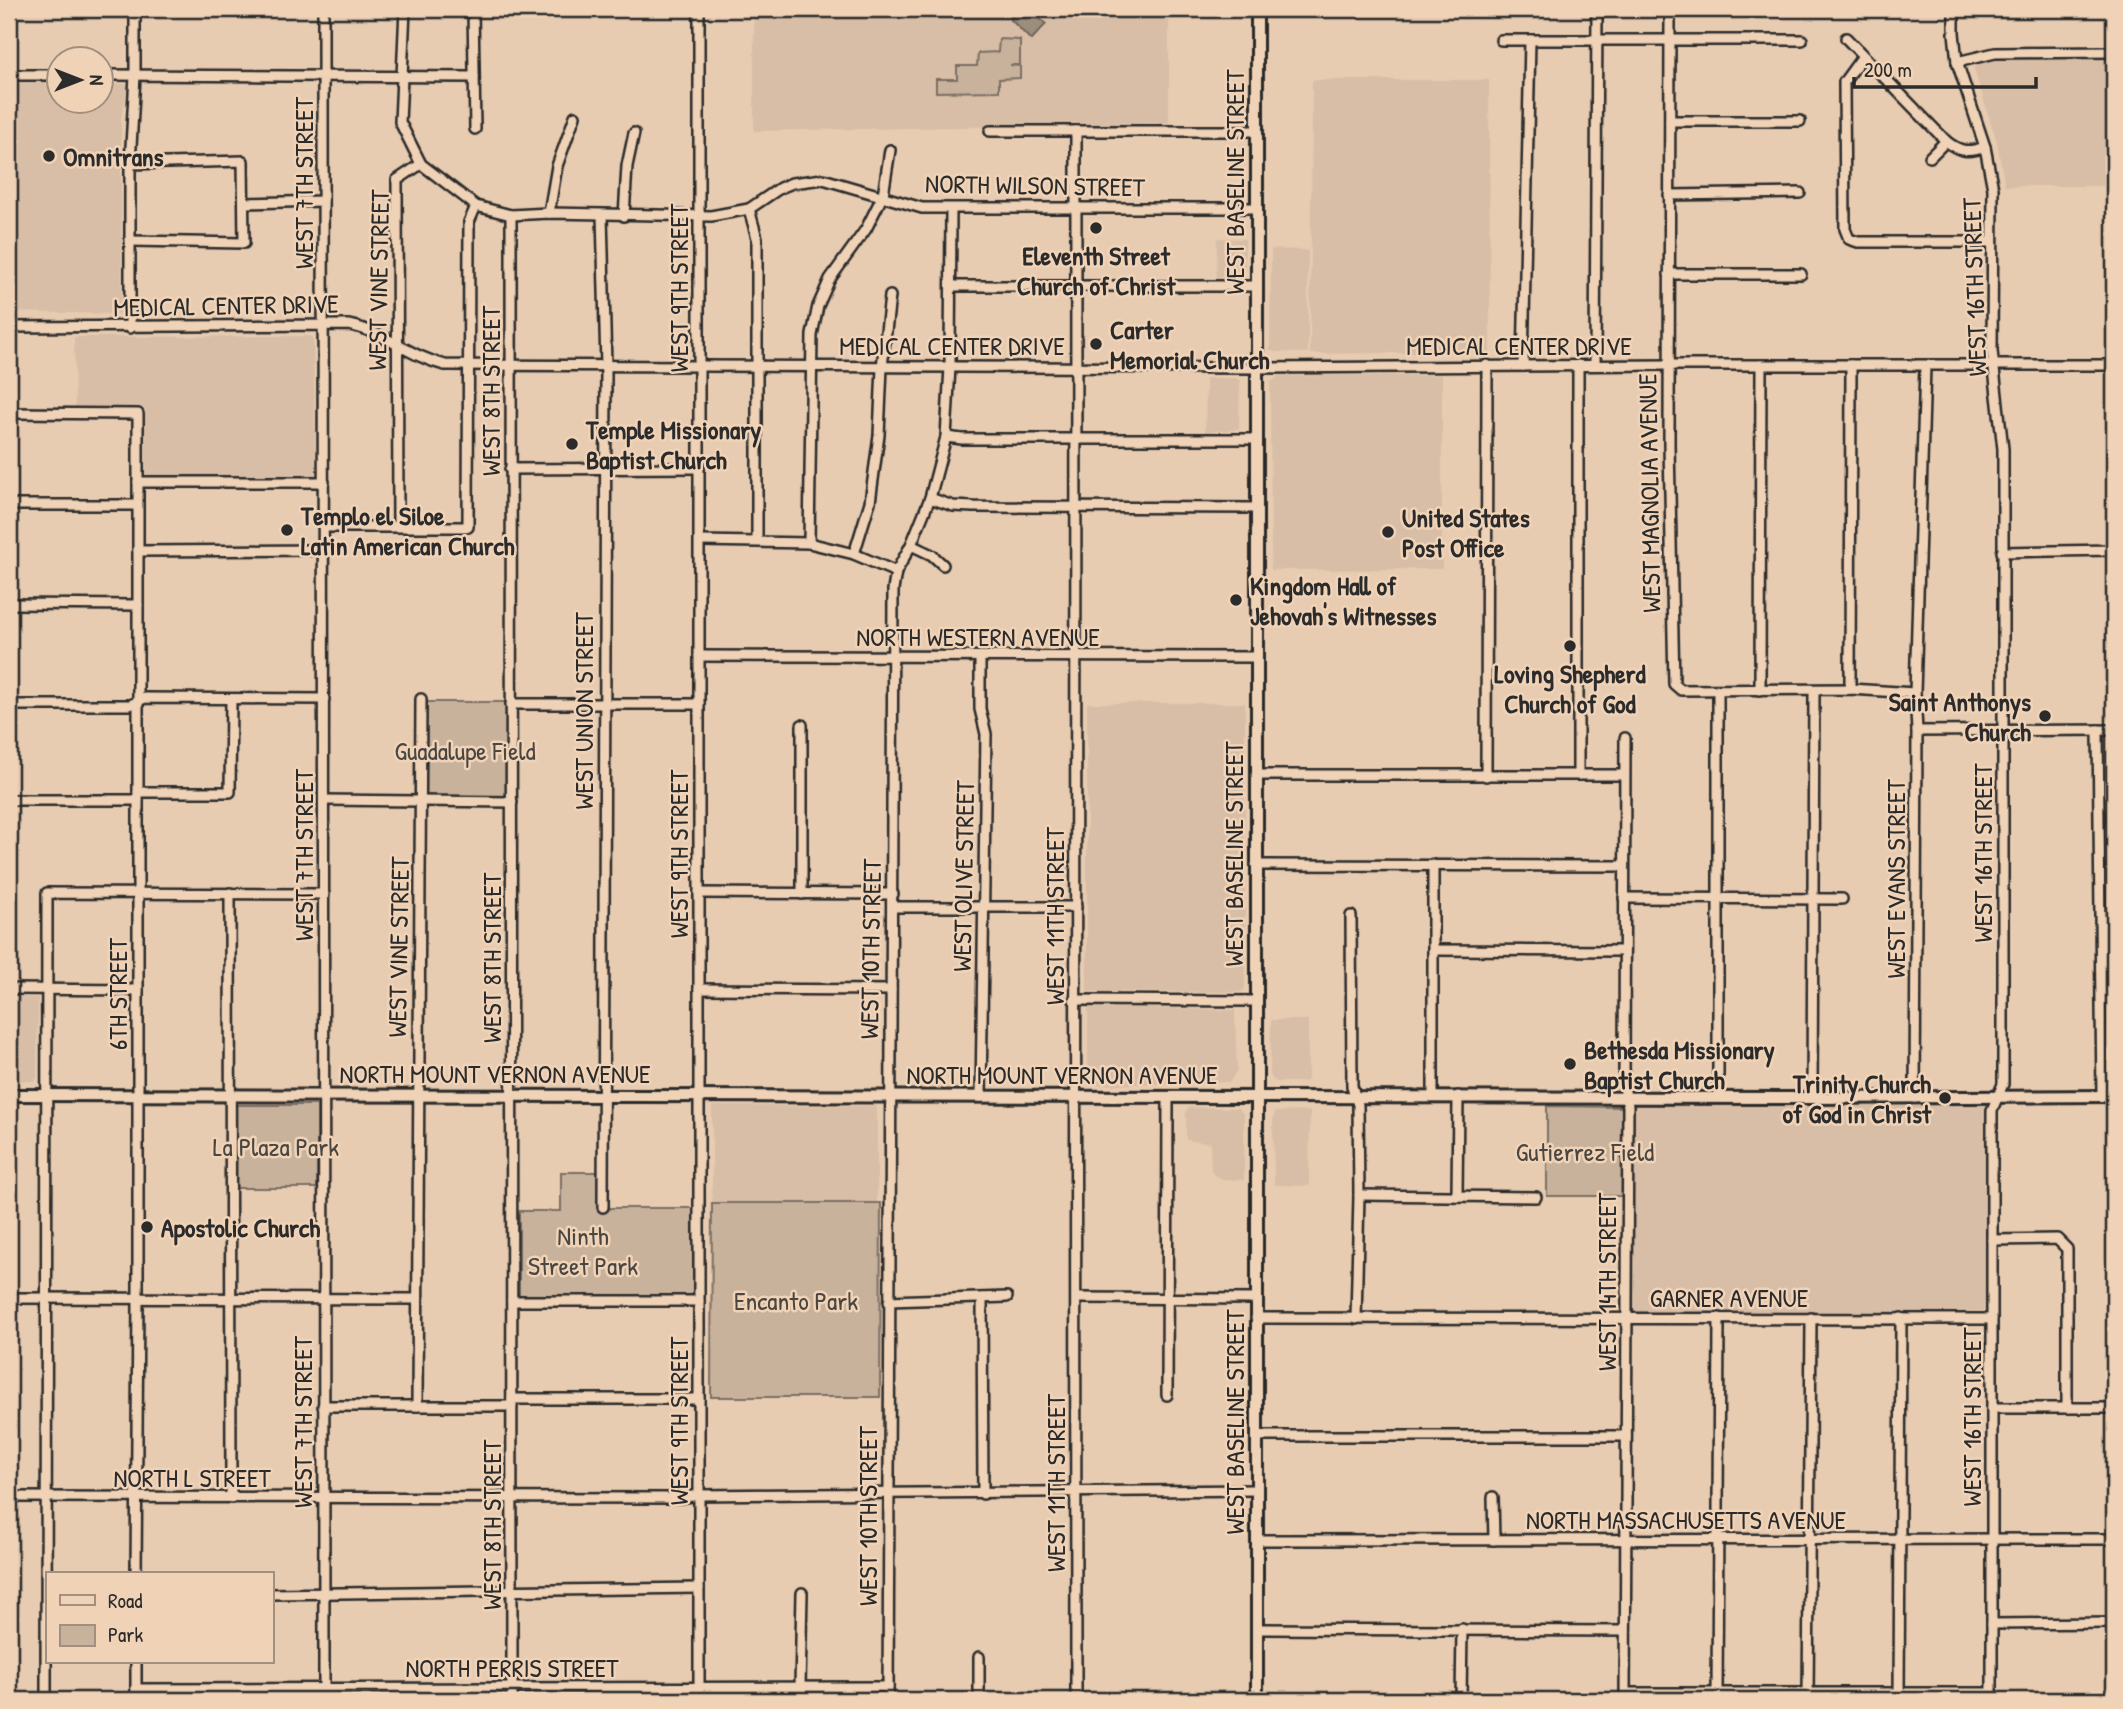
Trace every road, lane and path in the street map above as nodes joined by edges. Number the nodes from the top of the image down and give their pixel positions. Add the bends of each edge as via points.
1 (135, 9) edge
2 (323, 9) edge
3 (405, 9) edge
4 (473, 9) edge
5 (699, 9) edge
6 (1257, 9) edge
7 (1597, 9) edge
8 (1670, 9) edge
9 (1954, 9) edge
10 (1846, 38) dead end
11 (1501, 40) dead end
12 (1530, 40) junction
13 (1598, 40) junction
14 (1670, 40) junction
15 (1802, 40) dead end
16 (2114, 52) edge
17 (1863, 56) junction
18 (1957, 62) junction
19 (9, 75) edge
20 (46, 75) edge
21 (116, 75) edge
22 (135, 76) junction
23 (323, 76) junction
24 (402, 76) junction
25 (474, 77) junction
26 (575, 116) dead end
27 (1670, 121) junction
28 (1800, 121) dead end
29 (475, 129) dead end
30 (990, 131) dead end
31 (1076, 131) junction
32 (1257, 131) junction
33 (634, 133) dead end
34 (1946, 141) junction
35 (1985, 148) junction
36 (890, 150) dead end
37 (1930, 157) dead end
38 (130, 164) junction
39 (421, 164) junction
40 (1800, 193) dead end
41 (883, 195) junction
42 (1669, 195) junction
43 (323, 201) junction
44 (246, 203) junction
45 (476, 206) junction
46 (1076, 208) junction
47 (1257, 208) junction
48 (749, 209) junction
49 (951, 209) junction
50 (549, 213) junction
51 (511, 215) junction
52 (603, 215) junction
53 (624, 216) junction
54 (699, 218) junction
55 (131, 241) junction
56 (1992, 242) junction
57 (1669, 274) junction
58 (1801, 274) dead end
59 (951, 286) junction
60 (1076, 286) junction
61 (1257, 286) junction
62 (890, 296) dead end
63 (324, 326) junction
64 (9, 327) edge
65 (130, 328) junction
66 (397, 344) junction
67 (468, 365) junction
68 (512, 365) junction
69 (606, 365) junction
70 (1076, 365) junction
71 (1487, 365) junction
72 (1578, 365) junction
73 (1595, 365) junction
74 (1669, 365) junction
75 (1761, 365) junction
76 (1851, 365) junction
77 (2114, 365) edge
78 (699, 366) junction
79 (758, 366) junction
80 (811, 366) junction
81 (1523, 366) junction
82 (1925, 366) junction
83 (1995, 366) junction
84 (882, 367) junction
85 (950, 367) junction
86 (1257, 368) junction
87 (9, 413) edge
88 (947, 437) junction
89 (1257, 439) junction
90 (1076, 440) junction
91 (606, 468) junction
92 (699, 468) junction
93 (510, 469) junction
94 (138, 482) junction
95 (324, 482) junction
96 (930, 498) junction
97 (9, 505) edge
98 (138, 505) junction
99 (1076, 506) junction
100 (1257, 508) junction
101 (398, 525) junction
102 (324, 527) junction
103 (700, 541) junction
104 (757, 541) junction
105 (809, 543) junction
106 (911, 545) junction
107 (324, 550) junction
108 (2114, 550) edge
109 (138, 551) junction
110 (2002, 552) junction
111 (854, 554) junction
112 (943, 565) dead end
113 (896, 572) junction
114 (9, 604) edge
115 (138, 605) junction
116 (699, 656) junction
117 (892, 656) junction
118 (980, 657) junction
119 (1076, 657) junction
120 (1256, 657) junction
121 (1850, 689) junction
122 (1718, 690) junction
123 (1759, 690) junction
124 (1814, 691) junction
125 (1914, 693) junction
126 (231, 699) junction
127 (324, 699) junction
128 (421, 699) dead end
129 (138, 702) junction
130 (604, 703) junction
131 (511, 704) junction
132 (699, 704) junction
133 (9, 705) edge
134 (802, 725) dead end
135 (2003, 730) junction
136 (2098, 730) junction
137 (2114, 730) edge
138 (1917, 731) junction
139 (1625, 738) dead end
140 (1256, 775) junction
141 (1578, 775) junction
142 (1624, 775) junction
143 (1486, 776) junction
144 (138, 796) junction
145 (421, 799) junction
146 (9, 800) edge
147 (324, 800) junction
148 (512, 802) junction
149 (1256, 865) junction
150 (1433, 865) junction
151 (1623, 866) junction
152 (138, 893) junction
153 (230, 893) junction
154 (699, 893) junction
155 (324, 894) junction
156 (802, 894) junction
157 (893, 894) junction
158 (1624, 898) junction
159 (1717, 898) junction
160 (1812, 899) junction
161 (1842, 899) dead end
162 (893, 907) junction
163 (985, 907) junction
164 (1076, 907) junction
165 (1351, 916) dead end
166 (1433, 950) junction
167 (1623, 951) junction
168 (9, 989) edge
169 (47, 989) junction
170 (699, 989) junction
171 (138, 990) junction
172 (891, 990) junction
173 (1074, 1000) junction
174 (1256, 1001) junction
175 (9, 1095) edge
176 (46, 1095) junction
177 (138, 1095) junction
178 (230, 1096) junction
179 (325, 1096) junction
180 (417, 1096) junction
181 (1355, 1096) junction
182 (1433, 1096) junction
183 (1458, 1096) junction
184 (1626, 1096) junction
185 (1718, 1096) junction
186 (1997, 1096) junction
187 (2102, 1096) junction
188 (2114, 1096) edge
189 (512, 1097) junction
190 (604, 1097) junction
191 (699, 1097) junction
192 (889, 1097) junction
193 (981, 1097) junction
194 (1074, 1097) junction
195 (1168, 1097) junction
196 (1256, 1097) junction
197 (1812, 1098) junction
198 (1915, 1098) junction
199 (1359, 1195) junction
200 (1457, 1196) junction
201 (1536, 1197) dead end
202 (603, 1207) dead end
203 (1992, 1240) junction
204 (1007, 1297) dead end
205 (9, 1298) edge
206 (47, 1298) junction
207 (138, 1298) junction
208 (230, 1298) junction
209 (323, 1298) junction
210 (982, 1298) junction
211 (1077, 1298) junction
212 (417, 1299) junction
213 (1256, 1299) junction
214 (1167, 1300) junction
215 (512, 1301) junction
216 (699, 1301) junction
217 (888, 1301) junction
218 (1256, 1318) junction
219 (1627, 1318) junction
220 (1719, 1318) junction
221 (1811, 1318) junction
222 (1901, 1318) junction
223 (1356, 1319) junction
224 (1992, 1319) junction
225 (1167, 1395) dead end
226 (699, 1399) junction
227 (512, 1402) junction
228 (323, 1406) junction
229 (417, 1406) junction
230 (1992, 1408) junction
231 (2067, 1408) junction
232 (2114, 1408) edge
233 (1257, 1436) junction
234 (1626, 1436) junction
235 (1257, 1490) junction
236 (983, 1493) junction
237 (1076, 1493) junction
238 (699, 1495) junction
239 (888, 1495) junction
240 (9, 1497) edge
241 (46, 1497) junction
242 (135, 1497) junction
243 (1493, 1497) dead end
244 (231, 1498) junction
245 (323, 1498) junction
246 (512, 1498) junction
247 (1900, 1539) junction
248 (2114, 1539) edge
249 (1257, 1540) junction
250 (1494, 1540) junction
251 (1626, 1540) junction
252 (1808, 1540) junction
253 (1993, 1540) junction
254 (1717, 1541) junction
255 (136, 1572) edge
256 (699, 1588) junction
257 (512, 1592) junction
258 (802, 1593) dead end
259 (273, 1594) edge
260 (324, 1594) junction
261 (2114, 1623) edge
262 (1992, 1624) junction
263 (1258, 1629) junction
264 (1462, 1629) junction
265 (1625, 1631) junction
266 (979, 1657) dead end
267 (136, 1664) edge
268 (699, 1687) junction
269 (796, 1687) junction
270 (888, 1687) junction
271 (512, 1688) junction
272 (136, 1689) junction
273 (324, 1689) junction
274 (1808, 1696) edge
275 (1900, 1696) edge
276 (1625, 1697) edge
277 (1717, 1697) edge
278 (1992, 1697) edge
279 (46, 1700) edge
280 (136, 1700) edge
281 (324, 1700) edge
282 (512, 1700) edge
283 (699, 1700) edge
284 (792, 1700) edge
285 (888, 1700) edge
286 (981, 1700) edge
287 (1076, 1700) edge
288 (1257, 1700) edge
289 (1461, 1700) edge

1 - 22 street
2 - 23 street, WEST 7TH STREET
3 - 24 street, WEST VINE STREET
4 - 25 street
5 - 54 street, WEST 9TH STREET
6 - 32 main road, WEST BASELINE STREET
7 - 13 street
8 - 14 street, WEST MAGNOLIA AVENUE
9 - 18 street, WEST 16TH STREET
10 - 17 street
11 - 12 street
12 - 13 street
12 - 81 street
13 - 14 street
13 - 73 street
14 - 15 street
14 - 27 street, WEST MAGNOLIA AVENUE
16 - 18 street via 1995,53
17 - 34 street
17 - 56 street via 1844,82 1845,229 1849,239
18 - 35 street, WEST 16TH STREET
19 - 20 street
21 - 22 street
22 - 23 street
22 - 38 street
23 - 24 street
23 - 43 street, WEST 7TH STREET
24 - 25 street
24 - 39 street, WEST VINE STREET via 400,122
25 - 29 street
26 - 50 street via 557,166
27 - 28 street
27 - 42 street, WEST MAGNOLIA AVENUE
30 - 31 street
31 - 32 street
31 - 46 street, WEST 11TH STREET
32 - 47 main road, WEST BASELINE STREET
33 - 53 street
34 - 35 street via 1958,150
34 - 37 street
35 - 56 street, WEST 16TH STREET via 1993,189
36 - 41 street
38 - 44 street via 243,161
38 - 55 street
39 - 45 street, NORTH WILSON STREET
39 - 66 street, WEST VINE STREET via 397,180
40 - 42 street
41 - 48 street, NORTH WILSON STREET via 822,179 792,183
41 - 49 street, NORTH WILSON STREET via 922,208
41 - 80 street via 818,306
42 - 57 street, WEST MAGNOLIA AVENUE
43 - 44 street
43 - 63 street, WEST 7TH STREET
44 - 55 street via 244,243
45 - 51 street, NORTH WILSON STREET
45 - 67 street via 469,222
46 - 47 street, NORTH WILSON STREET
46 - 49 street, NORTH WILSON STREET
46 - 60 street, WEST 11TH STREET
47 - 61 main road, WEST BASELINE STREET
48 - 54 street, NORTH WILSON STREET
48 - 79 street via 757,238
49 - 59 street, WEST 10TH STREET
50 - 51 street, NORTH WILSON STREET
50 - 52 street, NORTH WILSON STREET
51 - 68 street, WEST 8TH STREET
52 - 53 street, NORTH WILSON STREET
52 - 69 street, WEST UNION STREET
53 - 54 street, NORTH WILSON STREET
54 - 78 street, WEST 9TH STREET
55 - 65 street
56 - 83 street, WEST 16TH STREET
57 - 58 street
57 - 74 street, WEST MAGNOLIA AVENUE
59 - 60 street
59 - 85 street, WEST 10TH STREET
60 - 61 street
60 - 70 street, WEST 11TH STREET
61 - 86 main road, WEST BASELINE STREET
62 - 84 street
63 - 65 street, MEDICAL CENTER DRIVE
63 - 66 street, MEDICAL CENTER DRIVE via 365,328
63 - 95 street, WEST 7TH STREET
64 - 65 street, MEDICAL CENTER DRIVE
66 - 67 street, MEDICAL CENTER DRIVE via 430,361
66 - 101 street, WEST VINE STREET
67 - 68 street, MEDICAL CENTER DRIVE
67 - 101 street via 468,527
68 - 69 street, MEDICAL CENTER DRIVE
68 - 93 street, WEST 8TH STREET
69 - 78 street, MEDICAL CENTER DRIVE
69 - 91 street, WEST UNION STREET
70 - 85 street, MEDICAL CENTER DRIVE
70 - 86 street, MEDICAL CENTER DRIVE
70 - 90 street, WEST 11TH STREET
71 - 81 street, MEDICAL CENTER DRIVE
71 - 86 street, MEDICAL CENTER DRIVE
71 - 143 street
72 - 73 street, MEDICAL CENTER DRIVE
72 - 81 street, MEDICAL CENTER DRIVE
72 - 141 street
73 - 74 street, MEDICAL CENTER DRIVE
74 - 75 street, MEDICAL CENTER DRIVE
74 - 122 street, WEST MAGNOLIA AVENUE via 1674,684 1681,690
75 - 76 street, MEDICAL CENTER DRIVE
75 - 123 street
76 - 82 street, MEDICAL CENTER DRIVE
76 - 121 street
77 - 83 street, MEDICAL CENTER DRIVE
78 - 79 street, MEDICAL CENTER DRIVE
78 - 92 street, WEST 9TH STREET
79 - 80 street, MEDICAL CENTER DRIVE
79 - 104 street
80 - 84 street, MEDICAL CENTER DRIVE
80 - 105 street
82 - 83 street, MEDICAL CENTER DRIVE
82 - 125 street, WEST EVANS STREET
83 - 110 street, WEST 16TH STREET via 2003,449
84 - 85 street, MEDICAL CENTER DRIVE
84 - 111 street via 870,502
85 - 88 street, WEST 10TH STREET
86 - 89 main road, WEST BASELINE STREET
87 - 94 street, 6TH STREET via 138,414
88 - 90 street
88 - 96 street, WEST 10TH STREET
89 - 90 street
89 - 100 main road, WEST BASELINE STREET
90 - 99 street, WEST 11TH STREET
91 - 92 street
91 - 93 street
91 - 130 street, WEST UNION STREET
92 - 103 street, WEST 9TH STREET
93 - 131 street, WEST 8TH STREET
94 - 95 street
94 - 98 street, 6TH STREET
95 - 102 street, WEST 7TH STREET
96 - 99 street via 953,506
96 - 106 street, WEST 10TH STREET
97 - 98 street
98 - 109 street, 6TH STREET
99 - 100 street
99 - 119 street, WEST 11TH STREET
100 - 120 main road, WEST BASELINE STREET
101 - 102 street
102 - 107 street, WEST 7TH STREET
103 - 104 street
103 - 116 street, WEST 9TH STREET
104 - 105 street
105 - 111 street
106 - 112 street
106 - 113 street, WEST 10TH STREET
107 - 109 street
107 - 127 street, WEST 7TH STREET
108 - 110 street
109 - 115 street, 6TH STREET
110 - 135 street, WEST 16TH STREET
111 - 113 street
113 - 117 street, WEST 10TH STREET
114 - 115 street
115 - 129 street, 6TH STREET
116 - 117 street, NORTH WESTERN AVENUE
116 - 132 street, WEST 9TH STREET
117 - 118 street, NORTH WESTERN AVENUE
117 - 157 street, WEST 10TH STREET
118 - 119 street, NORTH WESTERN AVENUE
118 - 163 street, WEST OLIVE STREET via 980,709 986,734
119 - 120 street, NORTH WESTERN AVENUE
119 - 164 street, WEST 11TH STREET
120 - 140 main road, WEST BASELINE STREET
121 - 124 street
121 - 125 street
122 - 123 street
122 - 159 street
123 - 124 street
124 - 160 street
125 - 138 street, WEST EVANS STREET
126 - 127 street
126 - 129 street via 145,698
126 - 144 street via 230,792
127 - 147 street, WEST 7TH STREET
128 - 145 street, WEST VINE STREET
129 - 133 street
129 - 144 street, 6TH STREET
130 - 131 street
130 - 132 street
130 - 190 street, WEST UNION STREET
131 - 148 street, WEST 8TH STREET
132 - 154 street, WEST 9TH STREET
134 - 156 street
135 - 136 street
135 - 138 street
135 - 186 street, WEST 16TH STREET via 2003,1084
136 - 137 street
136 - 187 street
138 - 198 street, WEST EVANS STREET
139 - 142 street, WEST 14TH STREET
140 - 143 street
140 - 149 main road, WEST BASELINE STREET
141 - 142 street
141 - 143 street
142 - 151 street, WEST 14TH STREET
144 - 146 street
144 - 152 street, 6TH STREET
145 - 147 street
145 - 148 street
145 - 180 street, WEST VINE STREET
147 - 155 street, WEST 7TH STREET
148 - 189 street, WEST 8TH STREET
149 - 150 street
149 - 174 main road, WEST BASELINE STREET
150 - 151 street
150 - 166 street
151 - 158 street, WEST 14TH STREET
152 - 153 street
152 - 169 street via 47,893
152 - 171 street, 6TH STREET
153 - 155 street
153 - 178 street
154 - 156 street
154 - 170 street, WEST 9TH STREET
155 - 179 street, WEST 7TH STREET
156 - 157 street
157 - 162 street, WEST 10TH STREET
158 - 159 street
158 - 167 street, WEST 14TH STREET
159 - 160 street
159 - 185 street
160 - 161 street
160 - 197 street
162 - 163 street
162 - 172 street, WEST 10TH STREET
163 - 164 street
163 - 193 street, WEST OLIVE STREET
164 - 173 street, WEST 11TH STREET
165 - 181 street
166 - 167 street
166 - 182 street
167 - 184 street, WEST 14TH STREET
168 - 169 street
169 - 171 street
169 - 176 street
170 - 172 street
170 - 191 street, WEST 9TH STREET
171 - 177 street, 6TH STREET
172 - 192 street, WEST 10TH STREET
173 - 174 street
173 - 194 street, WEST 11TH STREET
174 - 196 main road, WEST BASELINE STREET
175 - 176 main road, NORTH MOUNT VERNON AVENUE
176 - 177 main road, NORTH MOUNT VERNON AVENUE
176 - 206 street
177 - 178 main road, NORTH MOUNT VERNON AVENUE
177 - 207 street, 6TH STREET
178 - 179 main road, NORTH MOUNT VERNON AVENUE
178 - 208 street
179 - 180 main road, NORTH MOUNT VERNON AVENUE
179 - 209 street, WEST 7TH STREET
180 - 189 main road, NORTH MOUNT VERNON AVENUE
180 - 212 street, WEST VINE STREET
181 - 182 main road, NORTH MOUNT VERNON AVENUE
181 - 196 main road, NORTH MOUNT VERNON AVENUE
181 - 199 street
182 - 183 main road, NORTH MOUNT VERNON AVENUE
183 - 184 main road, NORTH MOUNT VERNON AVENUE
183 - 200 street
184 - 185 main road, NORTH MOUNT VERNON AVENUE
184 - 219 street, WEST 14TH STREET
185 - 197 main road, NORTH MOUNT VERNON AVENUE
186 - 187 main road, NORTH MOUNT VERNON AVENUE
186 - 198 main road, NORTH MOUNT VERNON AVENUE
186 - 203 street, WEST 16TH STREET via 1992,1110
187 - 188 main road, NORTH MOUNT VERNON AVENUE
189 - 190 main road, NORTH MOUNT VERNON AVENUE
189 - 215 street, WEST 8TH STREET
190 - 191 main road, NORTH MOUNT VERNON AVENUE
190 - 202 street, WEST UNION STREET
191 - 192 main road, NORTH MOUNT VERNON AVENUE
191 - 216 street, WEST 9TH STREET
192 - 193 main road, NORTH MOUNT VERNON AVENUE
192 - 217 street, WEST 10TH STREET
193 - 194 main road, NORTH MOUNT VERNON AVENUE
194 - 195 main road, NORTH MOUNT VERNON AVENUE
194 - 211 street, WEST 11TH STREET
195 - 196 main road, NORTH MOUNT VERNON AVENUE
195 - 214 street
196 - 213 main road, WEST BASELINE STREET
197 - 198 main road, NORTH MOUNT VERNON AVENUE
199 - 200 street
199 - 223 street
200 - 201 street
203 - 224 street, WEST 16TH STREET
203 - 231 street via 2057,1239 2067,1250
204 - 210 street
205 - 206 street
206 - 207 street
206 - 241 street
207 - 208 street
207 - 242 street, 6TH STREET
208 - 209 street
208 - 244 street
209 - 212 street
209 - 228 street, WEST 7TH STREET
210 - 217 street
210 - 236 street
211 - 214 street
211 - 237 street, WEST 11TH STREET
212 - 229 street, WEST VINE STREET
213 - 214 street
213 - 218 main road, WEST BASELINE STREET
214 - 225 street
215 - 216 street
215 - 227 street, WEST 8TH STREET
216 - 226 street, WEST 9TH STREET
217 - 239 street, WEST 10TH STREET
218 - 223 street, GARNER AVENUE
218 - 233 main road, WEST BASELINE STREET
219 - 220 street, GARNER AVENUE
219 - 223 street, GARNER AVENUE
219 - 234 street, WEST 14TH STREET
220 - 221 street, GARNER AVENUE
220 - 254 street
221 - 222 street, GARNER AVENUE
221 - 252 street
222 - 224 street, GARNER AVENUE
222 - 247 street
224 - 230 street, WEST 16TH STREET
226 - 227 street
226 - 238 street, WEST 9TH STREET
227 - 229 street
227 - 246 street, WEST 8TH STREET
228 - 229 street
228 - 245 street, WEST 7TH STREET
230 - 231 street
230 - 253 street, WEST 16TH STREET
231 - 232 street
233 - 234 street
233 - 235 main road, WEST BASELINE STREET
234 - 251 street, WEST 14TH STREET
235 - 237 street, NORTH L STREET
235 - 249 main road, WEST BASELINE STREET
236 - 237 street, NORTH L STREET
236 - 239 street, NORTH L STREET
237 - 287 street, WEST 11TH STREET
238 - 239 street, NORTH L STREET
238 - 246 street, NORTH L STREET
238 - 256 street, WEST 9TH STREET
239 - 270 street, WEST 10TH STREET
240 - 241 street, NORTH L STREET
241 - 242 street, NORTH L STREET
241 - 279 street
242 - 244 street, NORTH L STREET
242 - 255 street, 6TH STREET
243 - 250 street
244 - 245 street, NORTH L STREET
245 - 246 street, NORTH L STREET
245 - 260 street, WEST 7TH STREET
246 - 257 street, WEST 8TH STREET
247 - 252 street, NORTH MASSACHUSETTS AVENUE
247 - 253 street, NORTH MASSACHUSETTS AVENUE
247 - 275 street
248 - 253 street, NORTH MASSACHUSETTS AVENUE
249 - 250 street, NORTH MASSACHUSETTS AVENUE
249 - 263 main road, WEST BASELINE STREET
250 - 251 street, NORTH MASSACHUSETTS AVENUE
251 - 254 street, NORTH MASSACHUSETTS AVENUE
251 - 265 street, WEST 14TH STREET
252 - 254 street, NORTH MASSACHUSETTS AVENUE
252 - 274 street
253 - 262 street, WEST 16TH STREET
254 - 277 street
256 - 257 street
256 - 268 street, WEST 9TH STREET
257 - 260 street
257 - 271 street, WEST 8TH STREET
258 - 269 street
259 - 260 street
260 - 273 street, WEST 7TH STREET
261 - 262 street
262 - 278 street, WEST 16TH STREET
263 - 264 street
263 - 288 main road, WEST BASELINE STREET
264 - 265 street
264 - 289 street
265 - 276 street, WEST 14TH STREET
266 - 286 street
267 - 272 street
268 - 269 street, NORTH PERRIS STREET
268 - 271 street, NORTH PERRIS STREET
268 - 283 street, WEST 9TH STREET
269 - 270 street, NORTH PERRIS STREET
269 - 284 street
270 - 285 street, WEST 10TH STREET
271 - 273 street, NORTH PERRIS STREET
271 - 282 street, WEST 8TH STREET
272 - 273 street, NORTH PERRIS STREET
272 - 280 street
273 - 281 street, WEST 7TH STREET
274 - 275 street
274 - 277 street
275 - 278 street
276 - 277 street

